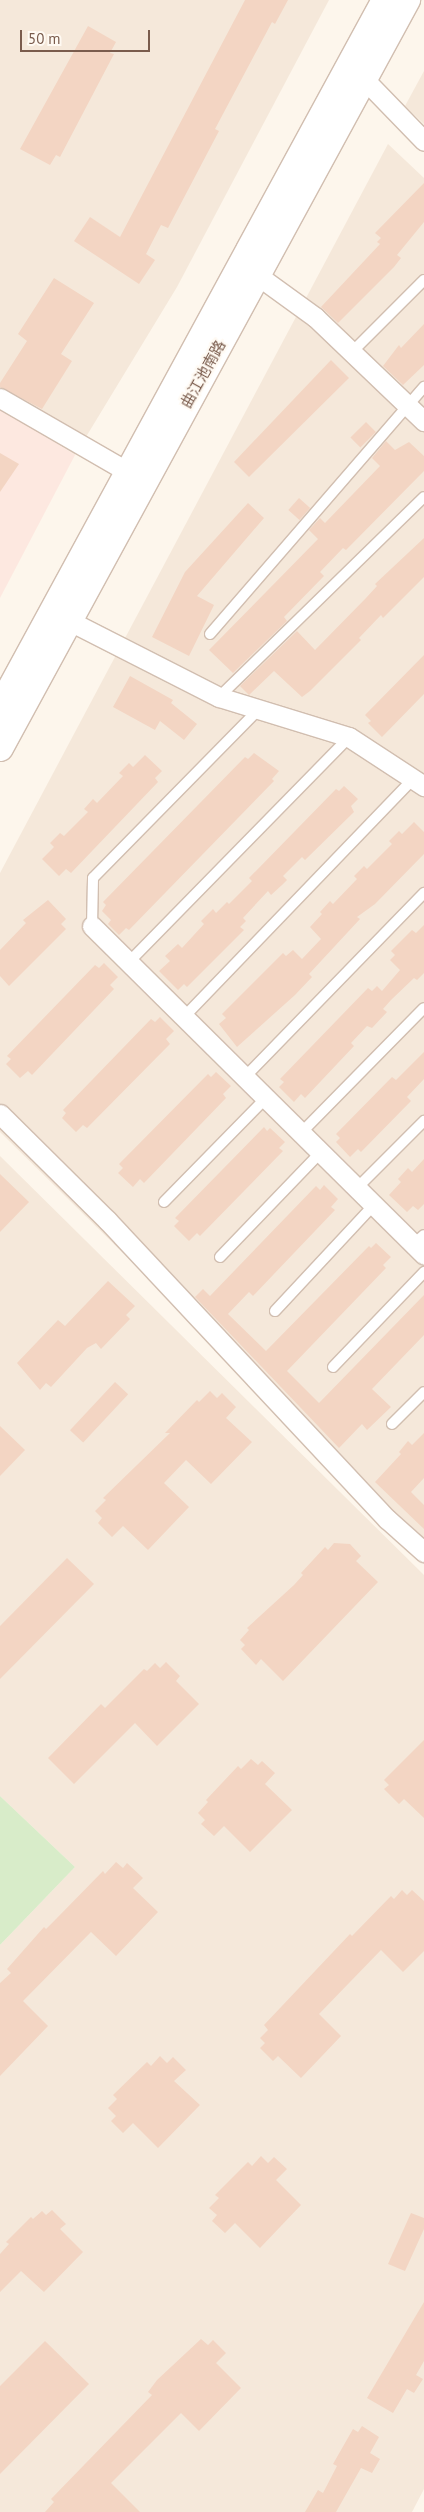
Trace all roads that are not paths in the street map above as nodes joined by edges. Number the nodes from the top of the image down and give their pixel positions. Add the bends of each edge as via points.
1 (385, 0) edge
2 (406, 0) edge
3 (355, 75) junction
4 (424, 141) edge
5 (257, 275) junction
6 (424, 280) edge
7 (352, 352) junction
8 (424, 387) edge
9 (0, 398) edge
10 (407, 405) junction
11 (424, 421) edge
12 (128, 472) junction
13 (424, 497) edge
14 (61, 616) junction
15 (210, 634) dead end
16 (219, 697) junction
17 (0, 708) edge
18 (260, 708) junction
19 (349, 737) junction
20 (0, 748) edge
21 (419, 782) edge
22 (424, 893) edge
23 (92, 926) joint
24 (129, 962) junction
25 (424, 1008) edge
26 (184, 1017) junction
27 (245, 1077) junction
28 (266, 1098) junction
29 (0, 1114) edge
30 (424, 1121) edge
31 (302, 1133) junction
32 (321, 1152) junction
33 (358, 1188) junction
34 (164, 1202) dead end
35 (374, 1205) junction
36 (421, 1244) edge
37 (220, 1257) dead end
38 (424, 1272) edge
39 (275, 1311) dead end
40 (333, 1367) dead end
41 (424, 1392) edge
42 (392, 1424) dead end
43 (424, 1552) edge

1 - 3 main road, 曲江池南路
2 - 3 main road, 曲江池南路
3 - 4 street
3 - 5 main road, 曲江池南路
3 - 12 main road, 曲江池南路
5 - 7 street via 315,317
5 - 14 main road, 曲江池南路
6 - 7 lane
7 - 10 street
8 - 10 lane
9 - 12 street
10 - 11 street
10 - 15 lane
12 - 14 main road, 曲江池南路
13 - 16 lane
14 - 16 street
14 - 17 main road, 曲江池南路
14 - 20 main road, 曲江池南路
16 - 18 street
18 - 19 street
18 - 23 lane via 93,878
19 - 21 street
19 - 24 lane
21 - 26 lane
22 - 27 lane
23 - 24 street
24 - 26 street
25 - 31 lane
26 - 27 street
27 - 28 street
28 - 31 street
28 - 34 lane
29 - 43 street via 107,1220 387,1519
30 - 33 lane
31 - 32 street
32 - 33 street
32 - 37 lane
33 - 35 street
35 - 36 street
35 - 39 lane
38 - 40 lane
41 - 42 lane

